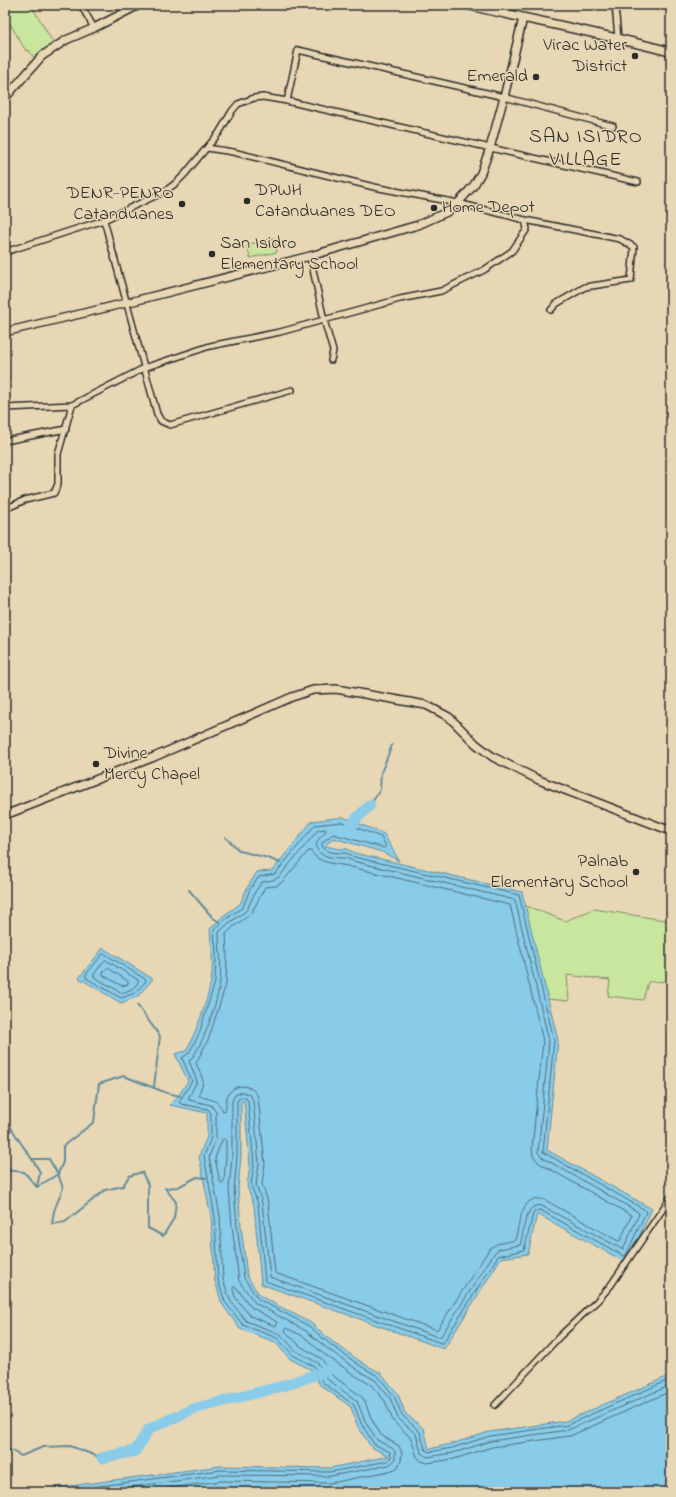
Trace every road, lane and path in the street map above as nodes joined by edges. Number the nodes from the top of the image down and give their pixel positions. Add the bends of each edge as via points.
1 (81, 5) edge
2 (139, 5) edge
3 (468, 5) edge
4 (615, 5) edge
5 (523, 18) junction
6 (94, 28) junction
7 (618, 38) junction
8 (671, 52) edge
9 (504, 97) junction
10 (5, 98) edge
11 (287, 101) junction
12 (613, 126) dead end
13 (207, 148) junction
14 (490, 148) junction
15 (638, 182) dead end
16 (458, 203) junction
17 (104, 220) junction
18 (525, 220) junction
19 (5, 252) edge
20 (310, 256) junction
21 (126, 303) junction
22 (551, 310) dead end
23 (324, 320) junction
24 (5, 332) edge
25 (331, 360) dead end
26 (144, 368) junction
27 (292, 390) dead end
28 (72, 405) junction
29 (5, 408) edge
30 (66, 429) junction
31 (5, 441) edge
32 (5, 509) edge
33 (5, 815) edge
34 (671, 831) edge
35 (671, 1197) edge
36 (495, 1405) dead end

1 - 6 street
2 - 6 street
3 - 5 main road
4 - 7 street
5 - 7 main road
5 - 9 street
6 - 10 street via 66,40 42,56
7 - 8 main road
9 - 11 street via 298,50
9 - 12 street
9 - 14 street
11 - 13 street via 263,97 238,104
11 - 14 street
13 - 16 street via 233,152 374,187
13 - 17 street via 170,188
14 - 15 street
14 - 16 street via 481,173
16 - 18 street
16 - 20 street via 448,212 418,225
17 - 19 street
17 - 21 street
18 - 22 street via 620,239 634,247 631,280 585,287 556,304
18 - 23 street via 527,229 512,251 484,270 441,291 400,299
20 - 21 street
20 - 23 street
21 - 24 street
21 - 26 street
23 - 25 street via 333,351
23 - 26 street via 210,346
26 - 27 street via 157,414 161,421 170,425
26 - 28 street
28 - 29 street
28 - 30 street
30 - 31 street
30 - 32 street via 58,454 58,484 54,493 25,500
33 - 34 street via 154,757 292,697 313,690 336,688 426,705 449,717 493,757 539,780
35 - 36 street via 627,1263 597,1301

